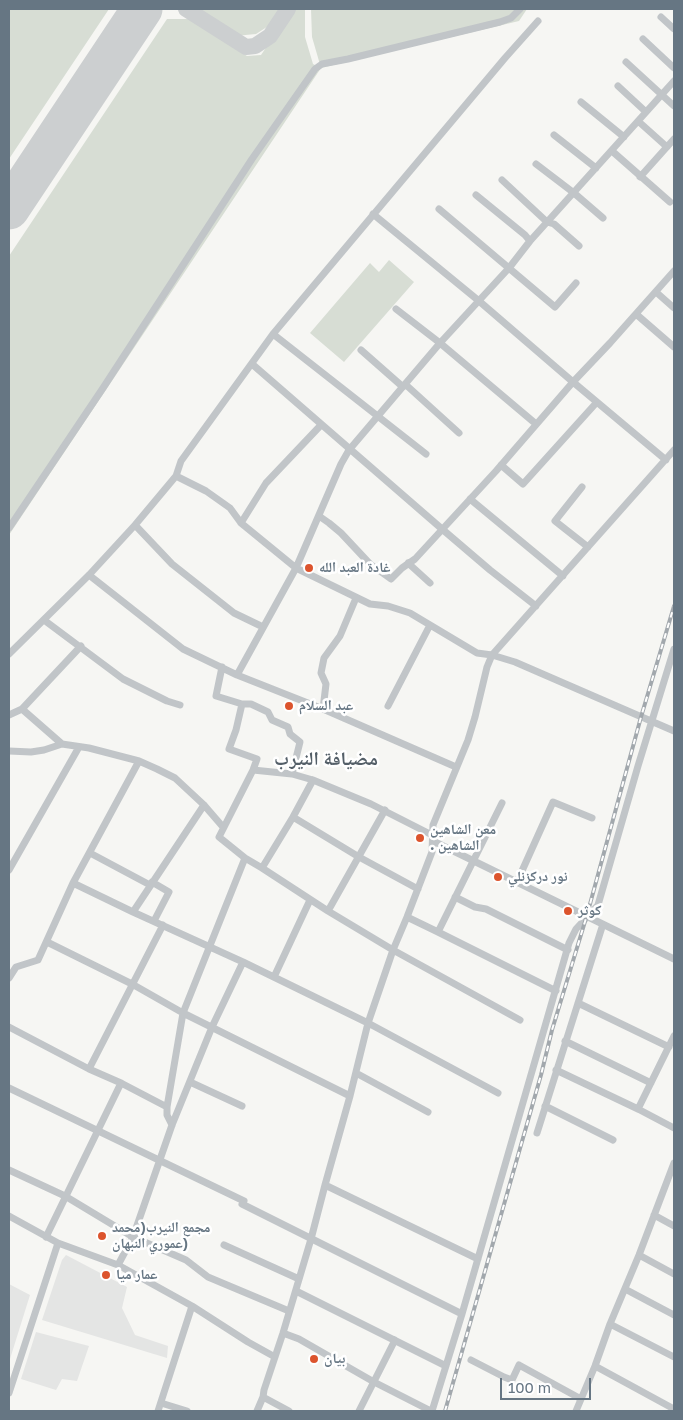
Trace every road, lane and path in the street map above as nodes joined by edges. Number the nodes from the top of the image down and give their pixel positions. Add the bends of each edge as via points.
1 (520, 9) edge
2 (661, 17) dead end
3 (538, 21) dead end
4 (674, 29) edge
5 (643, 39) dead end
6 (626, 62) dead end
7 (674, 68) edge
8 (674, 81) edge
9 (618, 86) dead end
10 (662, 95) junction
11 (581, 102) dead end
12 (674, 106) edge
13 (646, 112) junction
14 (638, 121) junction
15 (554, 134) dead end
16 (624, 137) junction
17 (674, 139) edge
18 (667, 147) junction
19 (612, 151) junction
20 (536, 164) dead end
21 (596, 168) junction
22 (640, 177) junction
23 (502, 180) dead end
24 (574, 193) junction
25 (476, 196) dead end
26 (670, 202) dead end
27 (439, 209) dead end
28 (373, 214) junction
29 (603, 218) dead end
30 (547, 222) junction
31 (530, 240) junction
32 (578, 246) dead end
33 (508, 268) junction
34 (674, 271) edge
35 (576, 282) dead end
36 (656, 292) junction
37 (479, 301) junction
38 (674, 308) edge
39 (396, 309) dead end
40 (636, 314) junction
41 (273, 334) junction
42 (440, 343) junction
43 (674, 346) edge
44 (361, 350) dead end
45 (252, 364) junction
46 (573, 382) junction
47 (404, 386) junction
48 (597, 402) junction
49 (379, 416) junction
50 (536, 424) junction
51 (321, 425) junction
52 (459, 433) dead end
53 (349, 450) junction
54 (674, 450) edge
55 (426, 454) dead end
56 (666, 460) junction
57 (501, 465) junction
58 (176, 476) junction
59 (582, 487) dead end
60 (470, 499) junction
61 (319, 516) junction
62 (241, 523) junction
63 (135, 526) junction
64 (9, 528) edge
65 (442, 529) junction
66 (588, 548) junction
67 (408, 563) junction
68 (296, 568) junction
69 (89, 575) junction
70 (563, 576) junction
71 (430, 583) dead end
72 (356, 598) junction
73 (536, 606) junction
74 (44, 620) junction
75 (430, 625) junction
76 (263, 627) junction
77 (81, 646) junction
78 (674, 650) edge
79 (9, 654) edge
80 (492, 655) junction
81 (222, 668) junction
82 (237, 675) junction
83 (242, 704) junction
84 (180, 705) dead end
85 (388, 706) dead end
86 (22, 709) junction
87 (323, 709) junction
88 (9, 715) edge
89 (652, 721) junction
90 (674, 731) edge
91 (62, 744) junction
92 (79, 747) junction
93 (9, 751) edge
94 (139, 761) junction
95 (456, 767) junction
96 (253, 770) junction
97 (292, 774) junction
98 (314, 780) junction
99 (502, 803) dead end
100 (204, 805) junction
101 (385, 810) junction
102 (293, 817) junction
103 (592, 818) dead end
104 (223, 827) junction
105 (432, 838) junction
106 (90, 853) junction
107 (359, 857) junction
108 (245, 858) junction
109 (474, 861) junction
110 (262, 868) junction
111 (9, 870) edge
112 (517, 882) junction
113 (73, 883) junction
114 (151, 884) junction
115 (418, 889) junction
116 (455, 897) junction
117 (310, 900) junction
118 (328, 911) junction
119 (132, 912) junction
120 (586, 915) junction
121 (407, 917) junction
122 (154, 921) junction
123 (603, 924) junction
124 (163, 925) junction
125 (438, 932) junction
126 (47, 942) junction
127 (210, 947) junction
128 (393, 950) junction
129 (568, 950) junction
130 (674, 959) edge
131 (9, 962) edge
132 (242, 962) junction
133 (16, 967) junction
134 (274, 977) junction
135 (9, 978) edge
136 (132, 984) junction
137 (556, 991) junction
138 (578, 1004) junction
139 (183, 1013) junction
140 (520, 1020) dead end
141 (368, 1023) junction
142 (9, 1027) edge
143 (212, 1027) junction
144 (674, 1036) edge
145 (565, 1041) junction
146 (669, 1047) junction
147 (89, 1069) junction
148 (556, 1070) junction
149 (356, 1072) junction
150 (190, 1082) junction
151 (121, 1083) junction
152 (651, 1083) junction
153 (9, 1088) edge
154 (498, 1093) dead end
155 (350, 1096) junction
156 (242, 1106) dead end
157 (545, 1106) junction
158 (167, 1107) junction
159 (638, 1109) junction
160 (428, 1112) dead end
161 (172, 1125) junction
162 (674, 1128) edge
163 (98, 1130) junction
164 (537, 1133) dead end
165 (613, 1140) dead end
166 (160, 1160) junction
167 (674, 1163) edge
168 (9, 1172) edge
169 (325, 1185) junction
170 (65, 1196) junction
171 (654, 1215) junction
172 (9, 1216) edge
173 (674, 1226) edge
174 (46, 1237) junction
175 (133, 1237) junction
176 (311, 1239) junction
177 (58, 1243) junction
178 (224, 1245) dead end
179 (639, 1255) junction
180 (478, 1260) junction
181 (118, 1265) junction
182 (674, 1274) edge
183 (300, 1279) junction
184 (625, 1289) junction
185 (296, 1291) junction
186 (192, 1306) junction
187 (289, 1311) junction
188 (462, 1314) junction
189 (674, 1315) edge
190 (610, 1324) junction
191 (284, 1333) junction
192 (395, 1340) junction
193 (275, 1357) junction
194 (674, 1357) edge
195 (471, 1360) dead end
196 (446, 1366) junction
197 (595, 1366) junction
198 (374, 1382) junction
199 (9, 1393) edge
200 (263, 1397) junction
201 (581, 1399) junction
202 (161, 1403) junction
203 (674, 1409) edge
204 (158, 1411) edge
205 (187, 1411) edge
206 (257, 1411) edge
207 (289, 1411) edge
208 (359, 1411) edge
209 (432, 1411) edge
210 (576, 1411) edge

1 - 64 street via 512,18 500,22 322,64 314,69
2 - 4 street
3 - 28 street
5 - 7 street
6 - 10 street
8 - 10 street
9 - 13 street
10 - 12 street
10 - 13 street
11 - 16 street
13 - 14 street
14 - 16 street
14 - 18 street
15 - 21 street
16 - 19 street
17 - 18 street
18 - 22 street
19 - 21 street
19 - 22 street
20 - 24 street
21 - 24 street
22 - 26 street
23 - 30 street
24 - 29 street
24 - 30 street
25 - 31 street
27 - 33 street
28 - 37 street
28 - 41 street
30 - 31 street
30 - 32 street via 554,224
31 - 33 street
33 - 35 street via 555,306
33 - 37 street
34 - 36 street
36 - 38 street
36 - 40 street
37 - 42 street
37 - 46 street
39 - 42 street
40 - 43 street
40 - 46 street
41 - 45 street
41 - 49 street
42 - 47 street
42 - 50 street
44 - 47 street
45 - 51 street
45 - 58 street via 181,461
46 - 48 street
46 - 50 street
47 - 49 street
47 - 52 street
48 - 56 street
48 - 57 street via 523,484
49 - 53 street
49 - 55 street
50 - 57 street
51 - 53 street
51 - 62 street via 266,483
53 - 61 street
53 - 65 street
54 - 56 street
56 - 66 street
57 - 60 street
58 - 62 street via 230,508
58 - 63 street
59 - 66 street via 555,521
60 - 65 street
60 - 70 street
61 - 67 street via 341,533 370,564 392,579
61 - 68 street
62 - 68 street
63 - 69 street
63 - 76 street via 172,564 234,613
65 - 67 street
65 - 73 street
66 - 70 street
67 - 71 street
68 - 72 street
68 - 76 street
69 - 74 street
69 - 81 street via 183,649
70 - 73 street
72 - 75 street via 410,613
72 - 87 street via 340,636 324,658 321,673 326,684
73 - 80 street
74 - 77 street
74 - 79 street
75 - 80 street via 477,653
75 - 85 street
76 - 82 street
77 - 84 street via 123,679
77 - 86 street
78 - 89 street
80 - 89 street
80 - 95 street via 468,740
81 - 82 street
81 - 83 street via 216,696
82 - 87 street
83 - 96 street via 229,749 257,759
83 - 97 street via 268,712 272,720 288,727 290,734 300,742
86 - 88 street
86 - 91 street
87 - 95 street
89 - 90 street
89 - 120 street via 598,905
91 - 92 street
91 - 93 street via 31,752
92 - 94 street
92 - 111 street
94 - 100 street via 174,778
94 - 106 street
95 - 105 street via 433,825
96 - 97 street
96 - 104 street
97 - 98 street
98 - 101 street
98 - 102 street
99 - 109 street
100 - 104 street
100 - 114 street
101 - 105 street
101 - 107 street
102 - 107 street
102 - 110 street
103 - 112 street via 553,802
104 - 108 street via 219,837
105 - 109 street
105 - 115 street via 432,852
106 - 113 street
106 - 114 street
107 - 115 street
107 - 118 street
108 - 110 street
108 - 127 street
109 - 112 street
109 - 116 street
110 - 117 street
112 - 120 street
113 - 119 street
113 - 126 street
114 - 119 street
114 - 122 street via 169,892
115 - 121 street
116 - 125 street
116 - 129 street
117 - 118 street
117 - 134 street
118 - 128 street
119 - 122 street
120 - 123 street
120 - 129 street
121 - 125 street
121 - 128 street
122 - 124 street
123 - 130 street
123 - 138 street
124 - 127 street
124 - 136 street
125 - 137 street
126 - 133 street via 38,960
126 - 136 street
127 - 132 street
127 - 139 street
128 - 140 street
128 - 141 street
129 - 137 street
131 - 133 street
132 - 134 street
132 - 143 street
133 - 135 street
134 - 141 street
136 - 139 street
136 - 147 street
137 - 180 street
138 - 145 street
138 - 146 street
139 - 143 street
139 - 158 street
141 - 149 street
141 - 154 street
142 - 147 street
143 - 150 street
143 - 155 street
144 - 146 street
145 - 148 street
145 - 152 street
146 - 152 street
147 - 151 street
148 - 157 street
148 - 159 street
149 - 155 street
149 - 160 street
150 - 156 street
150 - 161 street
151 - 158 street
151 - 163 street
152 - 159 street
153 - 163 street
155 - 169 street
157 - 164 street
157 - 165 street
158 - 161 street
159 - 162 street
161 - 166 street
163 - 166 street
163 - 170 street
166 - 175 street
166 - 176 street
167 - 171 street
168 - 170 street
169 - 176 street
169 - 180 street
170 - 174 street
170 - 175 street
171 - 173 street
171 - 179 street
172 - 174 street
174 - 177 street
175 - 181 street
175 - 187 street via 186,1260 208,1277
176 - 183 street
176 - 188 street
177 - 181 street
177 - 199 street
178 - 183 street
179 - 182 street
179 - 184 street
180 - 188 street
181 - 186 street
183 - 185 street
184 - 189 street
184 - 190 street
185 - 187 street
185 - 192 street
186 - 193 street
186 - 202 street
187 - 191 street
188 - 196 street
190 - 194 street
190 - 197 street
191 - 193 street
191 - 198 street
192 - 196 street
192 - 198 street
193 - 200 street
195 - 201 street via 512,1380 519,1365
196 - 209 street
197 - 201 street
197 - 203 street
198 - 208 street
198 - 209 street
200 - 206 street
200 - 207 street
201 - 210 street
202 - 204 street
202 - 205 street

